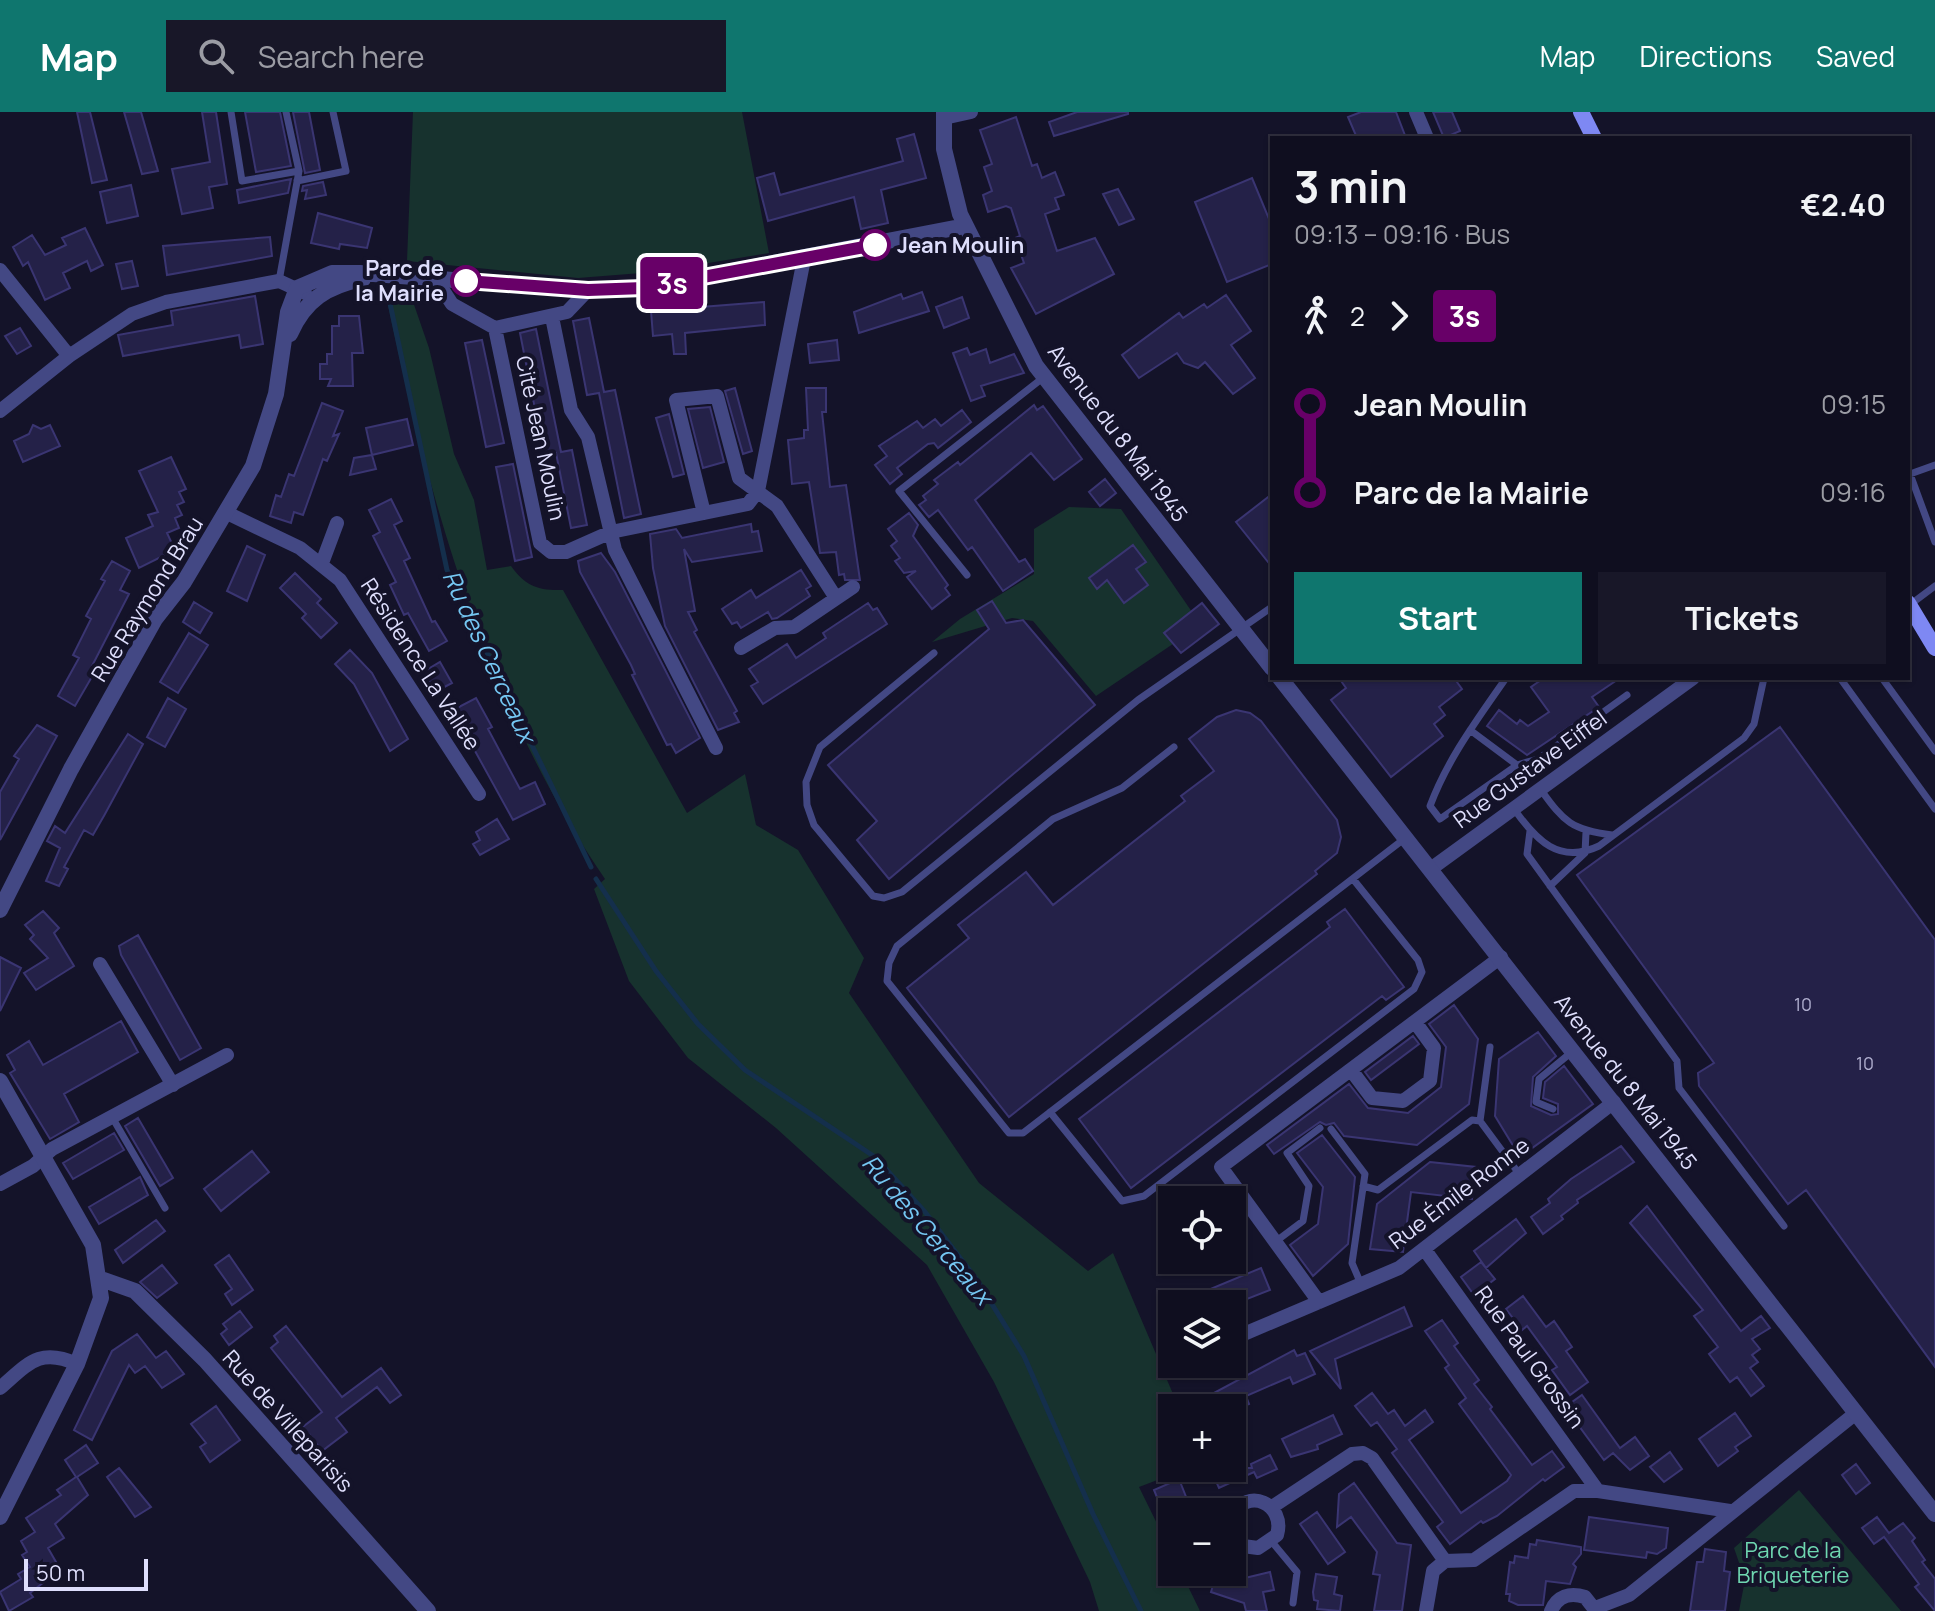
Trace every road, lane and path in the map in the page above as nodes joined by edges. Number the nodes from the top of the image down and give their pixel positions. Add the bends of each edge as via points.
1 (231, 112) edge
2 (286, 112) edge
3 (333, 112) edge
4 (971, 112) edge
5 (1416, 112) edge
6 (1581, 112) edge
7 (944, 115) edge
8 (1426, 136) edge
9 (1593, 136) edge
10 (299, 171) junction
11 (297, 181) junction
12 (965, 226) junction
13 (804, 259) junction
14 (0, 270) edge
15 (380, 275) junction
16 (435, 278) junction
17 (279, 281) junction
18 (297, 288) junction
19 (588, 290) junction
20 (314, 297) junction
21 (552, 317) junction
22 (495, 328) junction
23 (285, 346) junction
24 (69, 356) junction
25 (1044, 377) junction
26 (0, 411) edge
27 (1935, 465) edge
28 (1912, 490) edge
29 (758, 491) junction
30 (227, 513) junction
31 (704, 513) junction
32 (337, 523) dead end
33 (611, 532) junction
34 (1935, 542) edge
35 (322, 563) junction
36 (967, 575) dead end
37 (1935, 586) edge
38 (853, 587) dead end
39 (836, 598) junction
40 (1910, 603) edge
41 (1910, 606) edge
42 (1270, 608) edge
43 (1240, 628) junction
44 (741, 648) dead end
45 (1935, 648) edge
46 (934, 653) dead end
47 (1270, 666) edge
48 (1282, 680) edge
49 (1505, 680) edge
50 (1690, 680) edge
51 (1764, 680) edge
52 (1841, 680) edge
53 (1883, 680) edge
54 (1627, 695) dead end
55 (1470, 730) junction
56 (1174, 747) dead end
57 (716, 748) dead end
58 (1935, 751) edge
59 (1517, 765) junction
60 (1540, 788) junction
61 (479, 794) dead end
62 (1513, 807) junction
63 (1935, 809) edge
64 (1530, 831) junction
65 (1586, 832) junction
66 (1612, 835) junction
67 (1408, 837) junction
68 (1585, 853) junction
69 (1432, 868) junction
70 (1353, 879) junction
71 (1550, 886) junction
72 (0, 910) edge
73 (1501, 957) junction
74 (100, 964) dead end
75 (1415, 1022) junction
76 (1490, 1047) dead end
77 (1575, 1050) junction
78 (227, 1055) dead end
79 (1351, 1070) junction
80 (0, 1081) edge
81 (173, 1085) junction
82 (1614, 1102) junction
83 (1553, 1109) dead end
84 (1050, 1112) junction
85 (112, 1117) junction
86 (1480, 1121) junction
87 (1320, 1128) dead end
88 (1331, 1129) dead end
89 (43, 1158) junction
90 (1520, 1175) junction
91 (0, 1184) edge
92 (1363, 1186) junction
93 (165, 1208) dead end
94 (1784, 1226) dead end
95 (1275, 1242) junction
96 (1425, 1250) junction
97 (101, 1279) junction
98 (1361, 1284) junction
99 (1319, 1302) junction
100 (1246, 1333) edge
101 (77, 1364) junction
102 (0, 1388) edge
103 (1856, 1413) junction
104 (1598, 1491) junction
105 (1246, 1503) edge
106 (1272, 1507) junction
107 (1730, 1511) junction
108 (1935, 1514) edge
109 (0, 1517) edge
110 (1272, 1542) junction
111 (1246, 1546) edge
112 (1445, 1561) junction
113 (1293, 1603) dead end
114 (1596, 1610) edge
115 (428, 1611) edge
116 (1426, 1611) edge
117 (1551, 1611) edge

1 - 10 lane via 242,181
2 - 10 lane
3 - 11 lane via 346,171
4 - 7 street
5 - 8 street
6 - 9 main road
7 - 12 street, Avenue du 8 Mai 1945 via 944,149
10 - 11 lane
11 - 17 lane
12 - 13 street
12 - 25 street, Avenue du 8 Mai 1945
13 - 19 street via 644,288
13 - 29 street
14 - 24 street
15 - 16 street
15 - 18 street via 332,273
15 - 20 street
16 - 19 street
16 - 22 street via 452,304
17 - 18 street
17 - 24 street via 166,302 132,314
18 - 20 street
18 - 23 street, Rue Raymond Brau
19 - 21 street, Cité Jean Moulin via 567,312
20 - 23 street, Rue Raymond Brau via 298,316
21 - 22 street, Cité Jean Moulin
21 - 33 street, Cité Jean Moulin via 571,410 588,437
22 - 33 street, Cité Jean Moulin via 540,543 551,552 566,552
23 - 30 street, Rue Raymond Brau via 266,434
24 - 26 street
25 - 36 lane via 899,491
25 - 43 street, Avenue du 8 Mai 1945
27 - 28 lane via 1910,474
28 - 34 lane
29 - 31 street via 748,504
29 - 31 street via 739,478 717,396 676,400
29 - 39 street via 777,506
30 - 35 street, Résidence La Vallée
30 - 72 street, Rue Raymond Brau via 155,619
31 - 33 street
32 - 35 street
33 - 57 street via 615,550
35 - 61 street, Résidence La Vallée via 340,580
37 - 40 lane
38 - 39 street
39 - 44 street via 794,627 775,628
41 - 45 main road
42 - 43 lane
43 - 46 lane via 1138,700 902,892 873,896 814,825 806,782 820,747
43 - 47 street, Avenue du 8 Mai 1945
48 - 67 street, Avenue du 8 Mai 1945
49 - 55 lane
50 - 60 street, Rue Gustave Eiffel
51 - 66 lane via 1754,724 1744,738
52 - 63 lane
53 - 58 lane
54 - 59 lane via 1538,759
55 - 59 lane
55 - 59 lane via 1445,766 1430,806 1440,819
56 - 84 lane via 1122,788 1053,819 897,946 889,963 887,981 1009,1133 1023,1133
60 - 62 street, Rue Gustave Eiffel
60 - 65 lane via 1566,823
62 - 64 lane
62 - 69 street, Rue Gustave Eiffel
64 - 68 lane via 1554,849
64 - 71 lane via 1527,854
65 - 66 lane
65 - 68 lane
66 - 68 lane
67 - 69 street, Avenue du 8 Mai 1945
67 - 70 lane
68 - 71 lane
69 - 73 street, Avenue du 8 Mai 1945
70 - 84 lane
70 - 84 lane via 1418,960 1422,972 1402,999 1144,1196 1122,1201
71 - 94 lane via 1677,1061 1679,1088
73 - 75 street
73 - 77 street, Avenue du 8 Mai 1945
74 - 81 street
75 - 79 street
75 - 79 street via 1434,1048 1430,1081 1403,1101 1372,1098
76 - 86 lane
77 - 82 street, Avenue du 8 Mai 1945
77 - 83 lane via 1539,1079 1536,1102
78 - 81 street
79 - 95 street via 1221,1167
80 - 89 street
81 - 85 street
82 - 90 street, Rue Émile Ronne
82 - 103 street, Avenue du 8 Mai 1945
85 - 89 street
85 - 93 lane
86 - 90 lane
86 - 92 lane via 1472,1120 1378,1190
87 - 95 lane via 1287,1153 1309,1186 1303,1221
88 - 92 lane via 1365,1174
89 - 91 street
89 - 97 street via 93,1245
90 - 96 street, Rue Émile Ronne
92 - 98 lane via 1352,1263
95 - 99 street
96 - 98 street, Rue Émile Ronne
96 - 104 street, Rue Paul Grossin
97 - 101 street via 95,1321
97 - 115 street, Rue de Villeparisis via 135,1291 205,1360
98 - 99 street, Rue Émile Ronne
99 - 100 street, Rue Émile Ronne
101 - 102 street via 44,1356
101 - 109 street
103 - 107 street
103 - 108 street, Avenue du 8 Mai 1945
104 - 107 street
104 - 112 street via 1574,1491 1474,1560
105 - 106 street
106 - 110 street via 1279,1528
106 - 112 street via 1352,1454 1363,1453 1372,1458
107 - 114 street via 1629,1595
110 - 111 street
110 - 113 lane via 1297,1572
112 - 116 street via 1433,1571
114 - 117 street via 1585,1597 1570,1594 1556,1601

